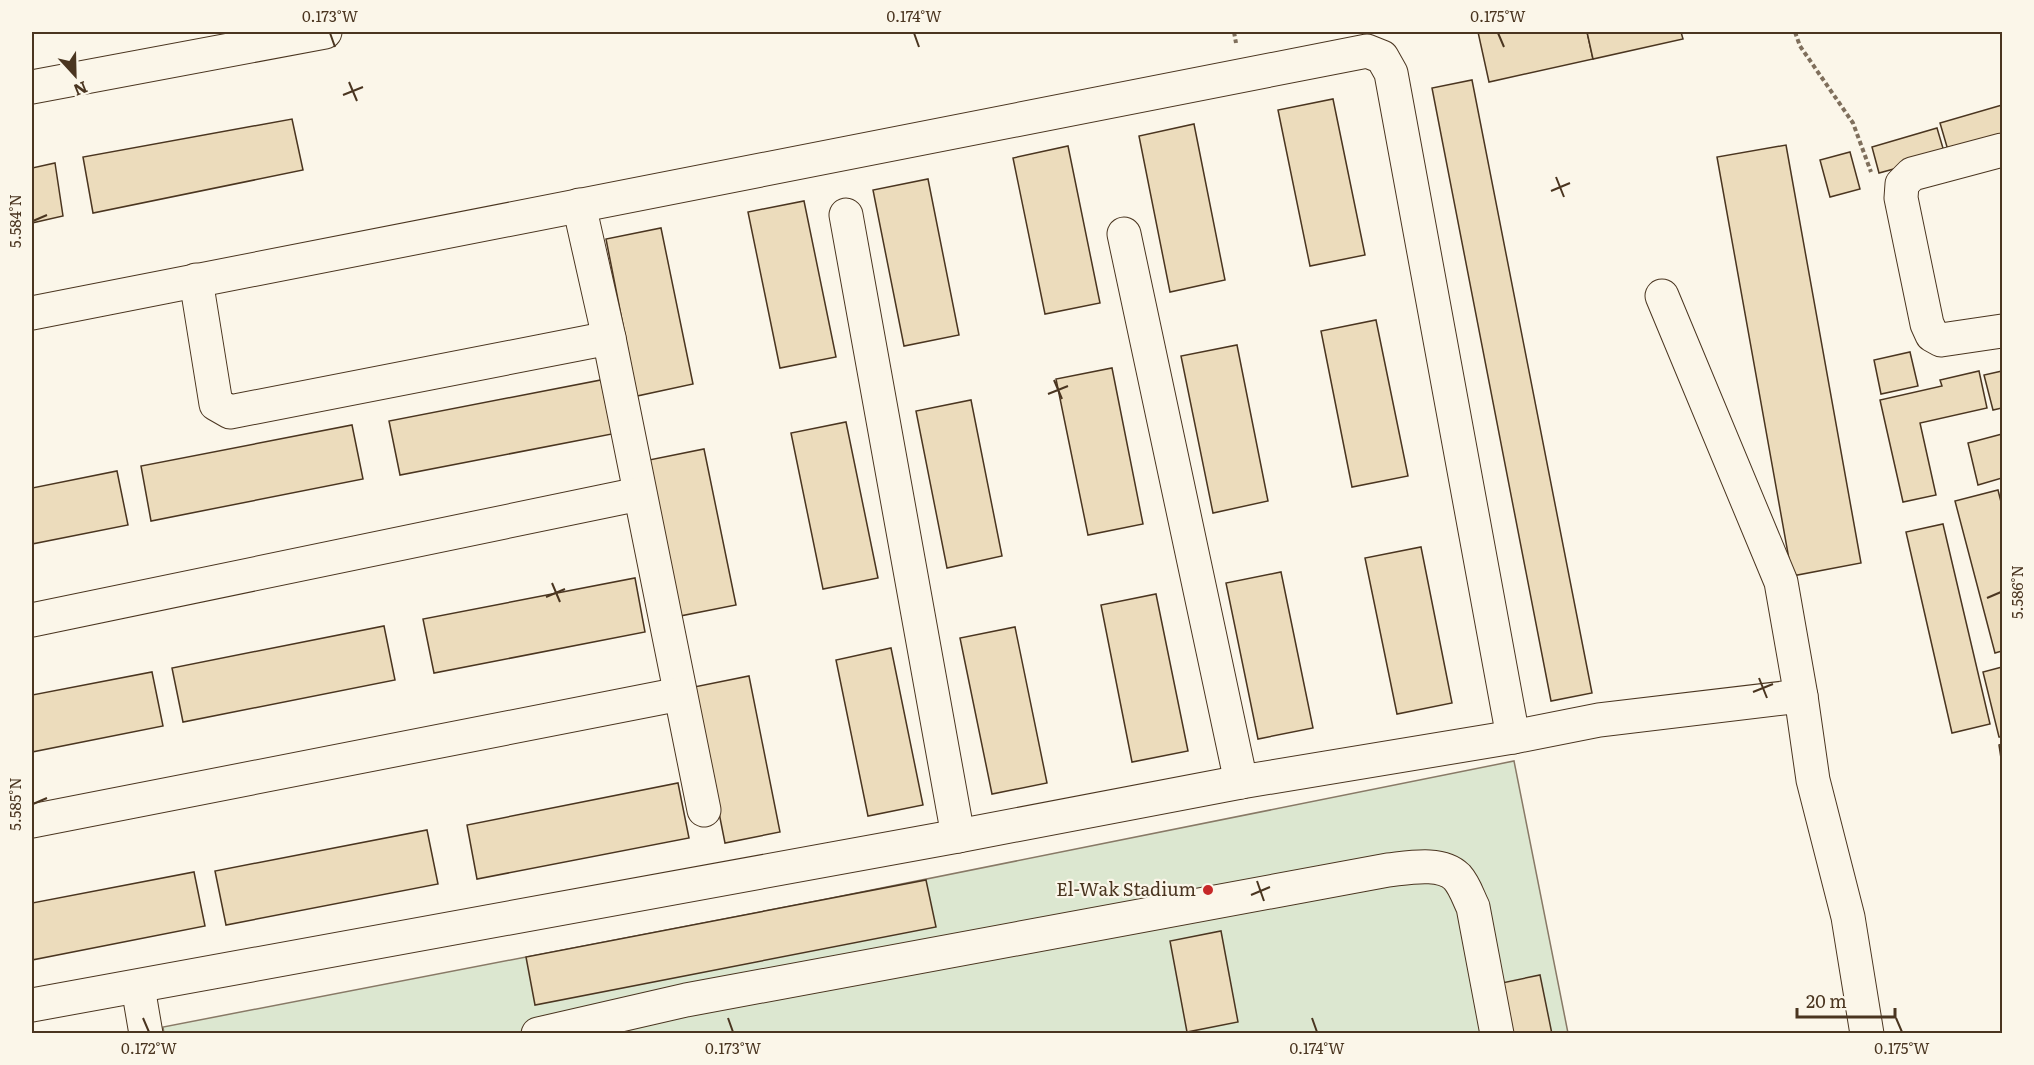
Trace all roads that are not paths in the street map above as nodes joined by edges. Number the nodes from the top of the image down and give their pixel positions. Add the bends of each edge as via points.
1 (325, 32) edge
2 (280, 35) edge
3 (32, 87) edge
4 (2002, 150) edge
5 (579, 205) junction
6 (846, 214) dead end
7 (1124, 234) dead end
8 (196, 280) junction
9 (1662, 296) dead end
10 (32, 313) edge
11 (2002, 331) edge
12 (609, 338) junction
13 (639, 494) junction
14 (32, 620) edge
15 (680, 694) junction
16 (1801, 696) junction
17 (1513, 737) junction
18 (1241, 782) junction
19 (704, 810) dead end
20 (32, 821) edge
21 (958, 836) junction
22 (138, 987) junction
23 (32, 1005) edge
24 (146, 1034) edge
25 (538, 1034) edge
26 (1497, 1034) edge
27 (1867, 1034) edge

1 - 2 street
2 - 3 street
4 - 11 street via 1912,174 1902,184 1901,198 1932,335 1941,340
5 - 8 street
5 - 12 street
5 - 17 street via 1367,51 1382,57 1391,73
6 - 21 street
7 - 18 street
8 - 10 street
8 - 12 street via 216,404 230,412
9 - 16 street via 1781,582
12 - 13 street
13 - 14 street
13 - 15 street
15 - 19 street
15 - 20 street
16 - 17 street via 1599,720
16 - 27 street via 1813,780 1848,917
17 - 18 street
18 - 21 street
21 - 22 street
22 - 23 street
22 - 24 street
25 - 26 street via 697,998 1419,867 1442,869 1456,876 1466,889 1473,907

